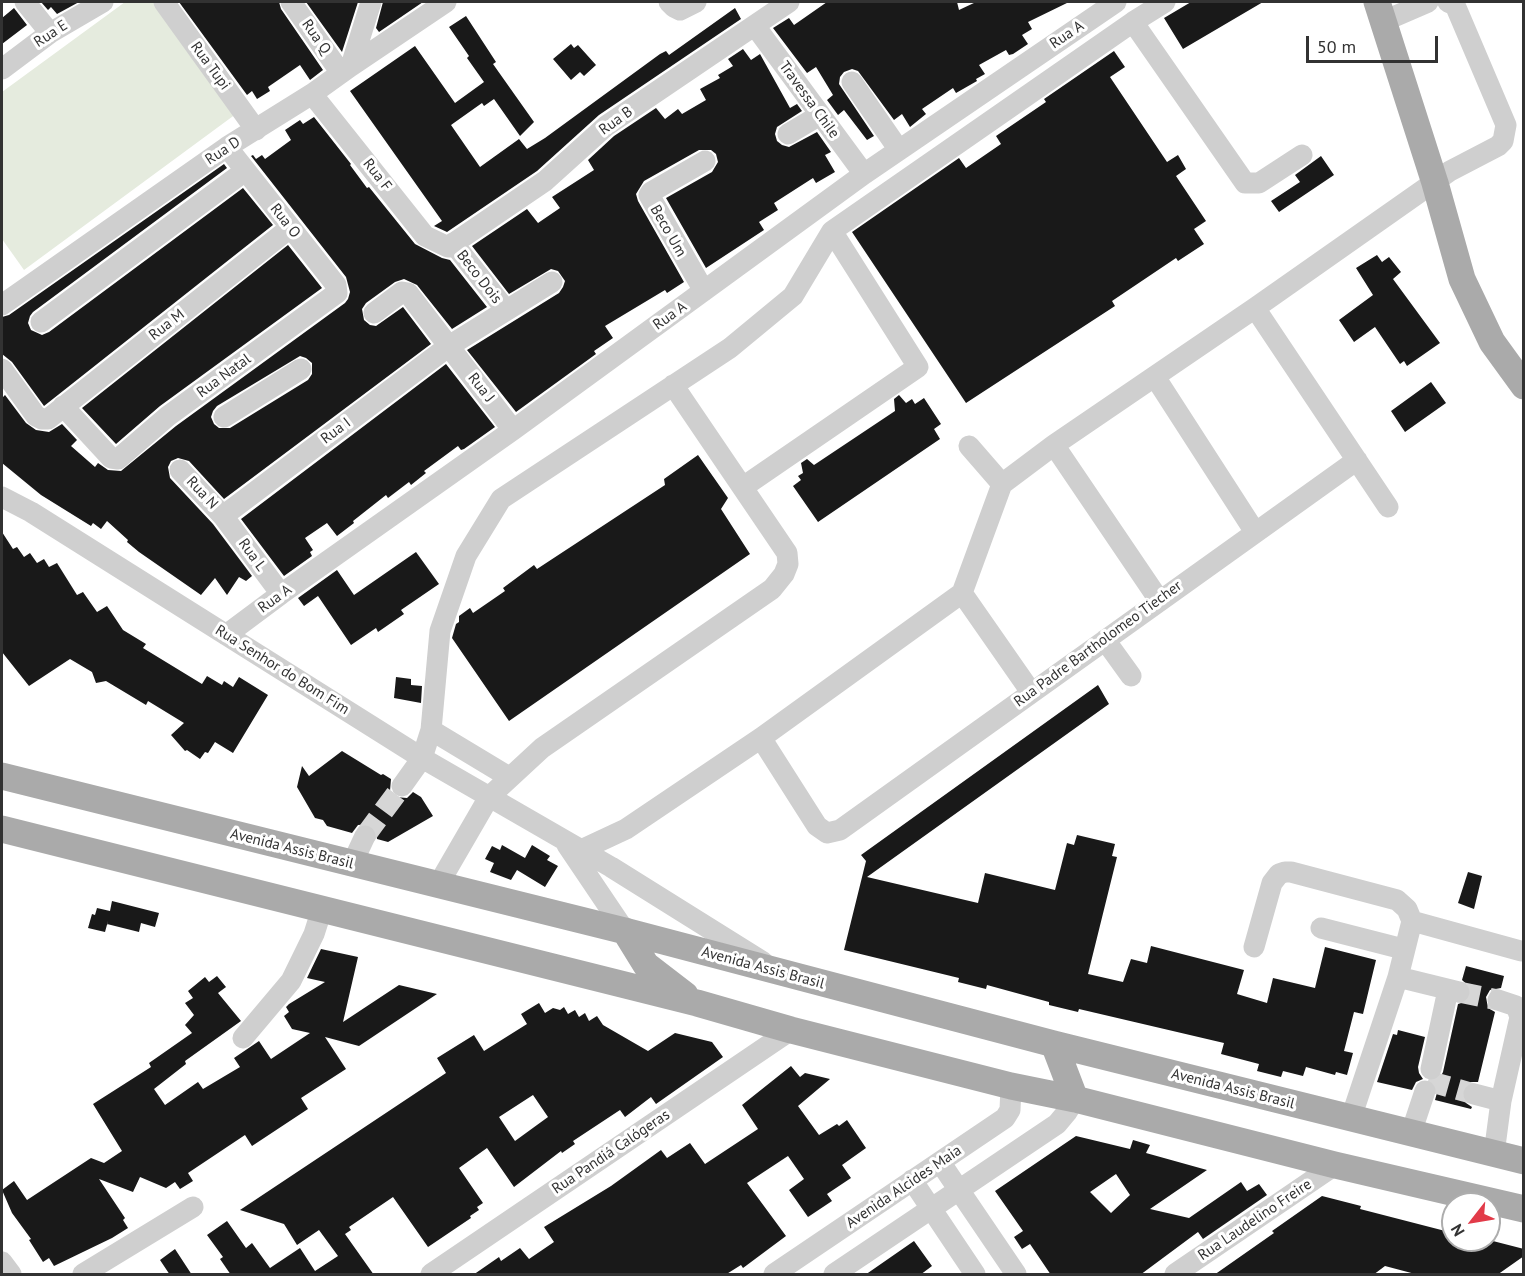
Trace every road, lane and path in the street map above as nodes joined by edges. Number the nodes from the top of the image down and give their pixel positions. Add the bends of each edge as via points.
1 (25, 2) edge
2 (103, 2) edge
3 (164, 2) edge
4 (291, 2) edge
5 (371, 2) edge
6 (446, 2) edge
7 (669, 2) edge
8 (696, 2) edge
9 (789, 2) edge
10 (1116, 2) edge
11 (1165, 2) edge
12 (1428, 2) edge
13 (1448, 2) edge
14 (1380, 9) edge
15 (1134, 22) junction
16 (755, 26) junction
17 (50, 33) junction
18 (2, 69) edge
19 (346, 69) junction
20 (852, 81) dead end
21 (312, 94) junction
22 (820, 115) junction
23 (256, 130) junction
24 (788, 134) dead end
25 (226, 147) junction
26 (899, 150) junction
27 (1302, 155) dead end
28 (705, 161) dead end
29 (245, 171) junction
30 (864, 174) junction
31 (1434, 183) junction
32 (290, 228) junction
33 (832, 231) junction
34 (450, 245) junction
35 (552, 282) dead end
36 (704, 291) junction
37 (335, 295) joint
38 (2, 305) edge
39 (1255, 308) junction
40 (506, 310) junction
41 (374, 313) dead end
42 (41, 322) dead end
43 (449, 346) junction
44 (2, 369) edge
45 (301, 369) dead end
46 (228, 372) junction
47 (1155, 377) junction
48 (673, 385) junction
49 (1524, 386) edge
50 (248, 401) junction
51 (63, 406) junction
52 (224, 417) dead end
53 (513, 430) junction
54 (1054, 445) junction
55 (969, 446) dead end
56 (1357, 460) junction
57 (180, 470) dead end
58 (1002, 484) junction
59 (743, 487) junction
60 (2, 496) edge
61 (1388, 507) dead end
62 (223, 516) junction
63 (1255, 532) junction
64 (962, 593) junction
65 (280, 594) junction
66 (1159, 600) junction
67 (226, 635) junction
68 (1105, 639) junction
69 (1131, 676) dead end
70 (1031, 692) junction
71 (431, 730) junction
72 (761, 738) junction
73 (422, 758) junction
74 (2, 776) edge
75 (509, 777) junction
76 (402, 786) tunnel mouth
77 (489, 797) junction
78 (2, 829) edge
79 (626, 829) junction
80 (364, 836) tunnel mouth
81 (572, 845) junction
82 (352, 864) junction
83 (611, 867) junction
84 (438, 885) junction
85 (322, 909) junction
86 (1412, 921) junction
87 (1321, 928) dead end
88 (625, 931) junction
89 (1254, 947) dead end
90 (1404, 949) junction
91 (1521, 951) dead end
92 (781, 973) junction
93 (1398, 976) junction
94 (1498, 1000) tunnel mouth
95 (697, 1003) junction
96 (791, 1030) junction
97 (243, 1038) dead end
98 (1054, 1044) junction
99 (1431, 1069) dead end
100 (1011, 1086) junction
101 (1425, 1091) dead end
102 (1474, 1094) tunnel mouth
103 (1075, 1099) junction
104 (1501, 1101) junction
105 (1351, 1118) junction
106 (1411, 1133) junction
107 (1494, 1154) junction
108 (1524, 1161) edge
109 (940, 1162) junction
110 (1335, 1165) junction
111 (912, 1180) junction
112 (959, 1190) junction
113 (192, 1207) dead end
114 (931, 1209) junction
115 (1524, 1209) edge
116 (2, 1263) edge
117 (11, 1275) edge
118 (83, 1275) edge
119 (431, 1275) edge
120 (774, 1275) edge
121 (834, 1275) edge
122 (975, 1275) edge
123 (1016, 1275) edge
124 (1175, 1275) edge

1 - 17 street
2 - 17 street, Rua E
3 - 23 street, Rua Tupi
4 - 19 street, Rua Q
5 - 19 street
6 - 19 street, Rua D
7 - 8 street via 680,10
9 - 16 street, Rua B
10 - 26 street, Rua A
11 - 15 street
12 - 14 street
13 - 31 street via 1455,5 1506,125 1498,146
14 - 31 main road
15 - 27 street via 1245,183 1259,183
15 - 33 street
16 - 22 street, Travessa Chile
16 - 34 street, Rua B via 606,126 545,181
17 - 18 street, Rua E
19 - 21 street, Rua D
20 - 26 street
21 - 23 street, Rua D
21 - 34 street, Rua F via 425,236
22 - 24 street
22 - 30 street, Travessa Chile
23 - 25 street, Rua D
25 - 29 street, Rua O
25 - 38 street, Rua D
26 - 30 street, Rua A
28 - 36 street, Beco Um via 649,195
29 - 32 street, Rua O
29 - 42 street
30 - 36 street, Rua A
31 - 39 street
31 - 49 main road via 1462,279 1492,342
32 - 37 street, Rua O via 336,285
32 - 51 street, Rua M
33 - 48 street via 793,296 730,348
33 - 59 street via 918,367
34 - 40 street, Beco Dois
35 - 40 street
36 - 53 street, Rua A
37 - 46 street, Rua Natal
39 - 47 street
39 - 56 street
40 - 43 street
41 - 43 street, Rua J via 402,292 408,292
43 - 53 street, Rua J
43 - 62 street, Rua I
44 - 51 street, Rua M via 36,416 48,419
45 - 50 street
46 - 50 street
46 - 51 street, Rua Natal via 116,460
47 - 54 street
47 - 63 street
48 - 59 street
48 - 71 street via 501,499 466,556 440,631
50 - 52 street
53 - 65 street, Rua A
54 - 58 street
54 - 66 street
55 - 58 street
56 - 61 street
56 - 63 street, Rua Padre Bartholomeo Tiecher
57 - 62 street, Rua N
58 - 64 street
59 - 75 street via 787,553 784,574 772,589 542,748
60 - 67 street, Rua Senhor do Bom Fim
62 - 65 street, Rua L
63 - 66 street, Rua Padre Bartholomeo Tiecher
64 - 70 street
64 - 72 street
65 - 67 street, Rua A
66 - 68 street, Rua Padre Bartholomeo Tiecher
67 - 73 street, Rua Senhor do Bom Fim
68 - 69 street
68 - 70 street, Rua Padre Bartholomeo Tiecher
70 - 72 street, Rua Padre Bartholomeo Tiecher via 840,830 827,833 817,826
71 - 73 street
71 - 75 street
72 - 79 street
73 - 76 street
73 - 77 street, Rua Senhor do Bom Fim
74 - 82 main road, Avenida Assis Brasil
75 - 77 street
77 - 81 street, Rua Senhor do Bom Fim
77 - 84 street
78 - 85 main road
79 - 81 street
79 - 83 street
80 - 82 street
81 - 83 street, Rua Senhor do Bom Fim
81 - 88 street, Rua Senhor do Bom Fim
82 - 84 main road, Avenida Assis Brasil
83 - 92 street, Rua Senhor do Bom Fim
84 - 88 main road, Avenida Assis Brasil
85 - 95 main road
85 - 97 street via 291,981
86 - 89 street via 1397,900 1285,872 1272,883
86 - 90 street
86 - 91 street
87 - 90 street
88 - 92 main road, Avenida Assis Brasil
88 - 95 main road via 646,965
90 - 93 street
92 - 98 main road, Avenida Assis Brasil
93 - 99 street via 1454,991
93 - 105 street
94 - 104 street via 1516,1006 1520,1017
95 - 96 main road
96 - 100 main road
96 - 119 street, Rua Pandiá Calógeras
98 - 103 main road
98 - 105 main road, Avenida Assis Brasil
100 - 103 main road
100 - 109 street, Avenida Alcides Maia via 1010,1110 1005,1118
101 - 106 street
102 - 104 street
103 - 110 main road
103 - 112 street via 1057,1124
104 - 107 street
105 - 106 main road, Avenida Assis Brasil
106 - 107 main road, Avenida Assis Brasil
107 - 108 main road, Avenida Assis Brasil
109 - 111 street, Avenida Alcides Maia
109 - 112 street
110 - 115 main road
110 - 124 street, Rua Laudelino Freire
111 - 114 street
111 - 120 street, Avenida Alcides Maia
112 - 114 street
112 - 123 street
113 - 118 street
114 - 121 street
114 - 122 street
116 - 117 street

